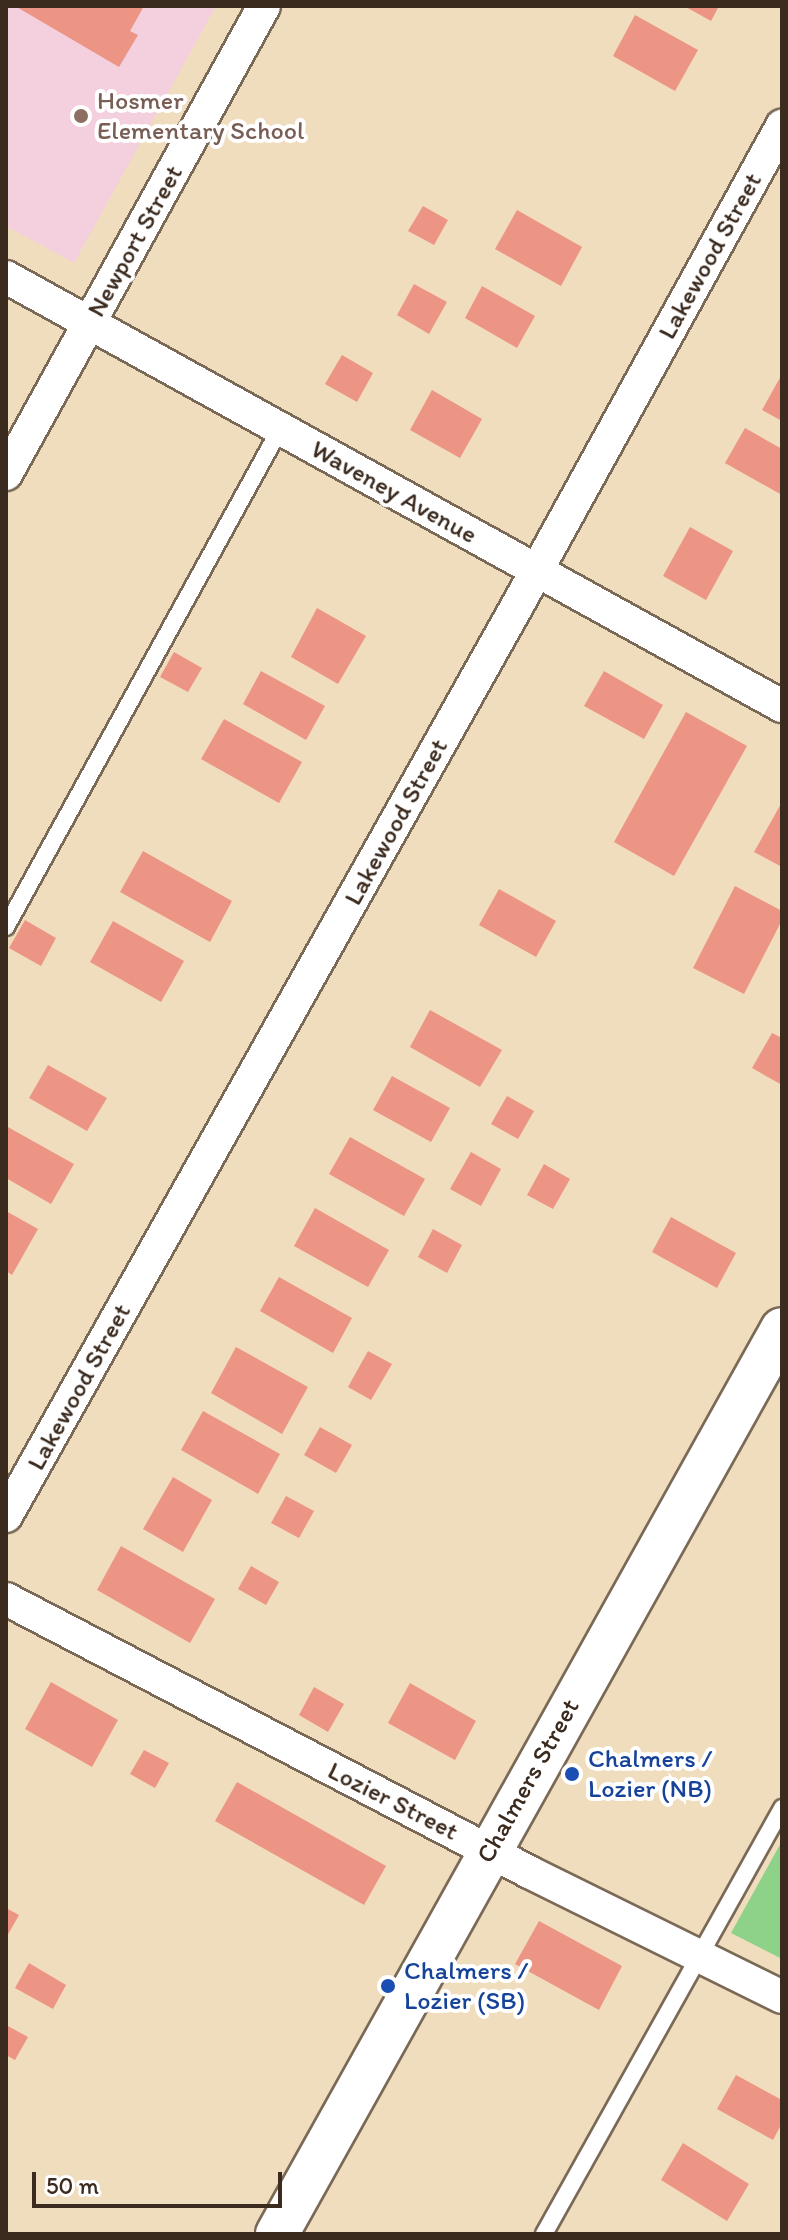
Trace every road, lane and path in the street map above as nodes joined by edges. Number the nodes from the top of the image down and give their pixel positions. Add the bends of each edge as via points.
1 (264, 6) edge
2 (782, 126) edge
3 (6, 277) edge
4 (90, 324) junction
5 (280, 429) junction
6 (6, 474) edge
7 (537, 571) junction
8 (782, 706) edge
9 (6, 927) edge
10 (782, 1329) edge
11 (6, 1516) edge
12 (6, 1599) edge
13 (782, 1808) edge
14 (489, 1850) junction
15 (700, 1957) junction
16 (782, 1997) edge
17 (277, 2234) edge
18 (544, 2234) edge

1 - 4 street, Newport Street
2 - 7 street, Lakewood Street
3 - 4 street, Waveney Avenue
4 - 5 street, Waveney Avenue
4 - 6 street, Newport Street
5 - 7 street, Waveney Avenue
5 - 9 lane
7 - 8 street, Waveney Avenue
7 - 11 street, Lakewood Street
10 - 14 street, Chalmers Street
12 - 14 street, Lozier Street
13 - 15 lane
14 - 15 street, Lozier Street
14 - 17 street, Chalmers Street
15 - 16 street, Lozier Street
15 - 18 lane

